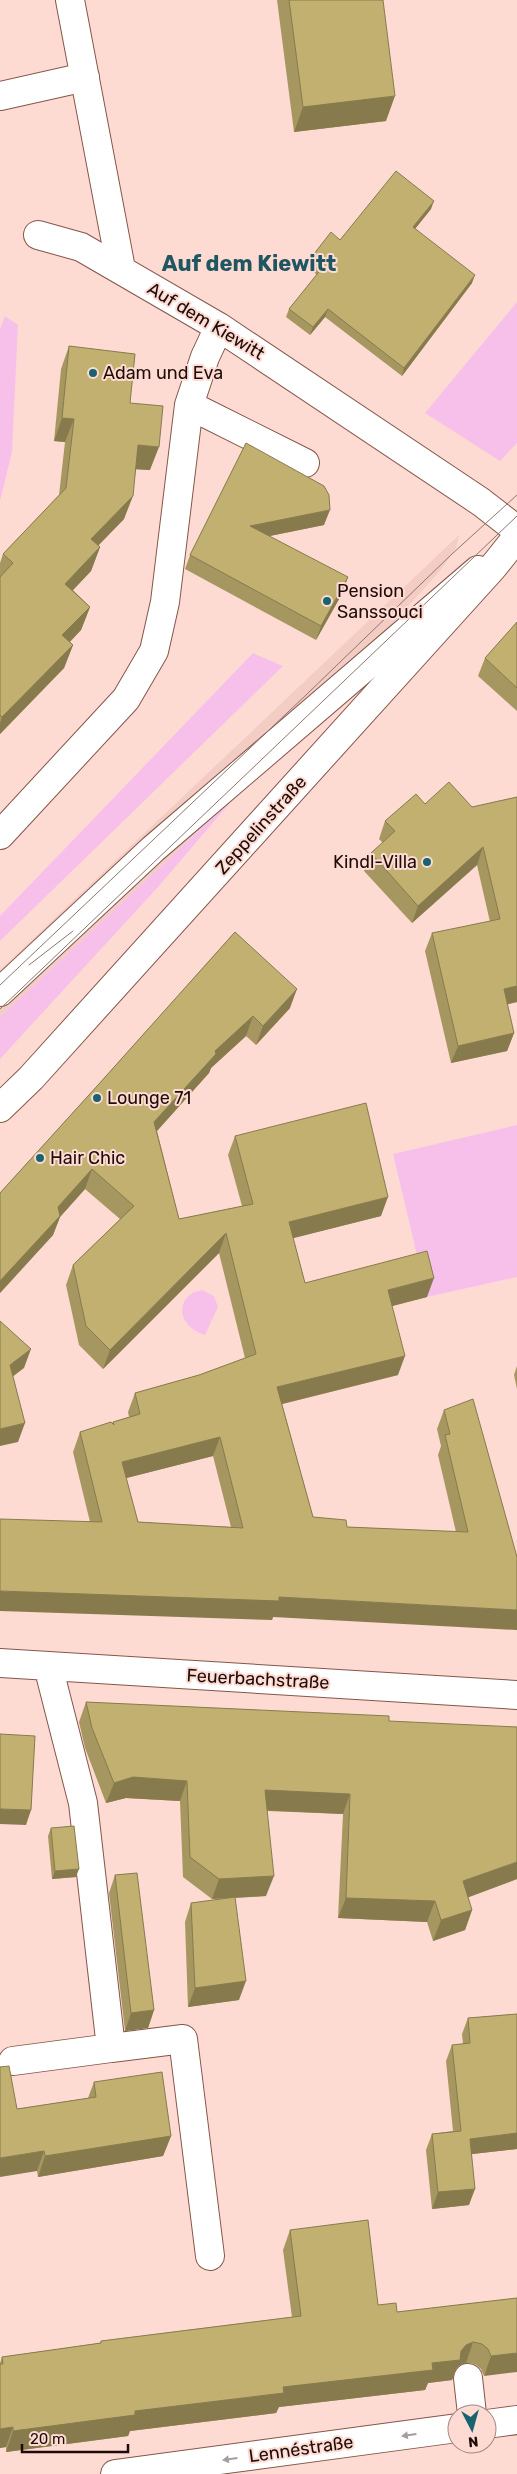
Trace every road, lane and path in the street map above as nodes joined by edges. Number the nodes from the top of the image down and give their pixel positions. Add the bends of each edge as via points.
1 (70, 0) edge
2 (85, 77) junction
3 (0, 96) edge
4 (38, 234) dead end
5 (121, 269) junction
6 (219, 327) junction
7 (189, 405) junction
8 (305, 463) dead end
9 (517, 530) edge
10 (517, 537) edge
11 (0, 835) edge
12 (0, 992) edge
13 (0, 1108) edge
14 (0, 1664) edge
15 (48, 1666) junction
16 (517, 1695) edge
17 (111, 2048) junction
18 (13, 2061) dead end
19 (210, 2256) dead end
20 (468, 2378) dead end
21 (471, 2404) edge
22 (517, 2420) edge
23 (497, 2423) edge
24 (447, 2429) edge
25 (122, 2474) edge

1 - 2 street
2 - 3 street
2 - 5 street
4 - 5 street, Auf dem Kiewitt via 80,247
5 - 6 street, Auf dem Kiewitt
6 - 7 street
6 - 9 street, Auf dem Kiewitt via 481,502
7 - 8 street
7 - 11 street via 165,602 154,651 126,699
10 - 12 street via 153,849
10 - 13 street, Zeppelinstraße via 285,799
14 - 15 street, Feuerbachstraße
15 - 16 street, Feuerbachstraße
15 - 17 street via 83,1803
17 - 18 street
17 - 19 street via 183,2039
20 - 21 street
22 - 23 street
24 -> 25 street, Lennéstraße

